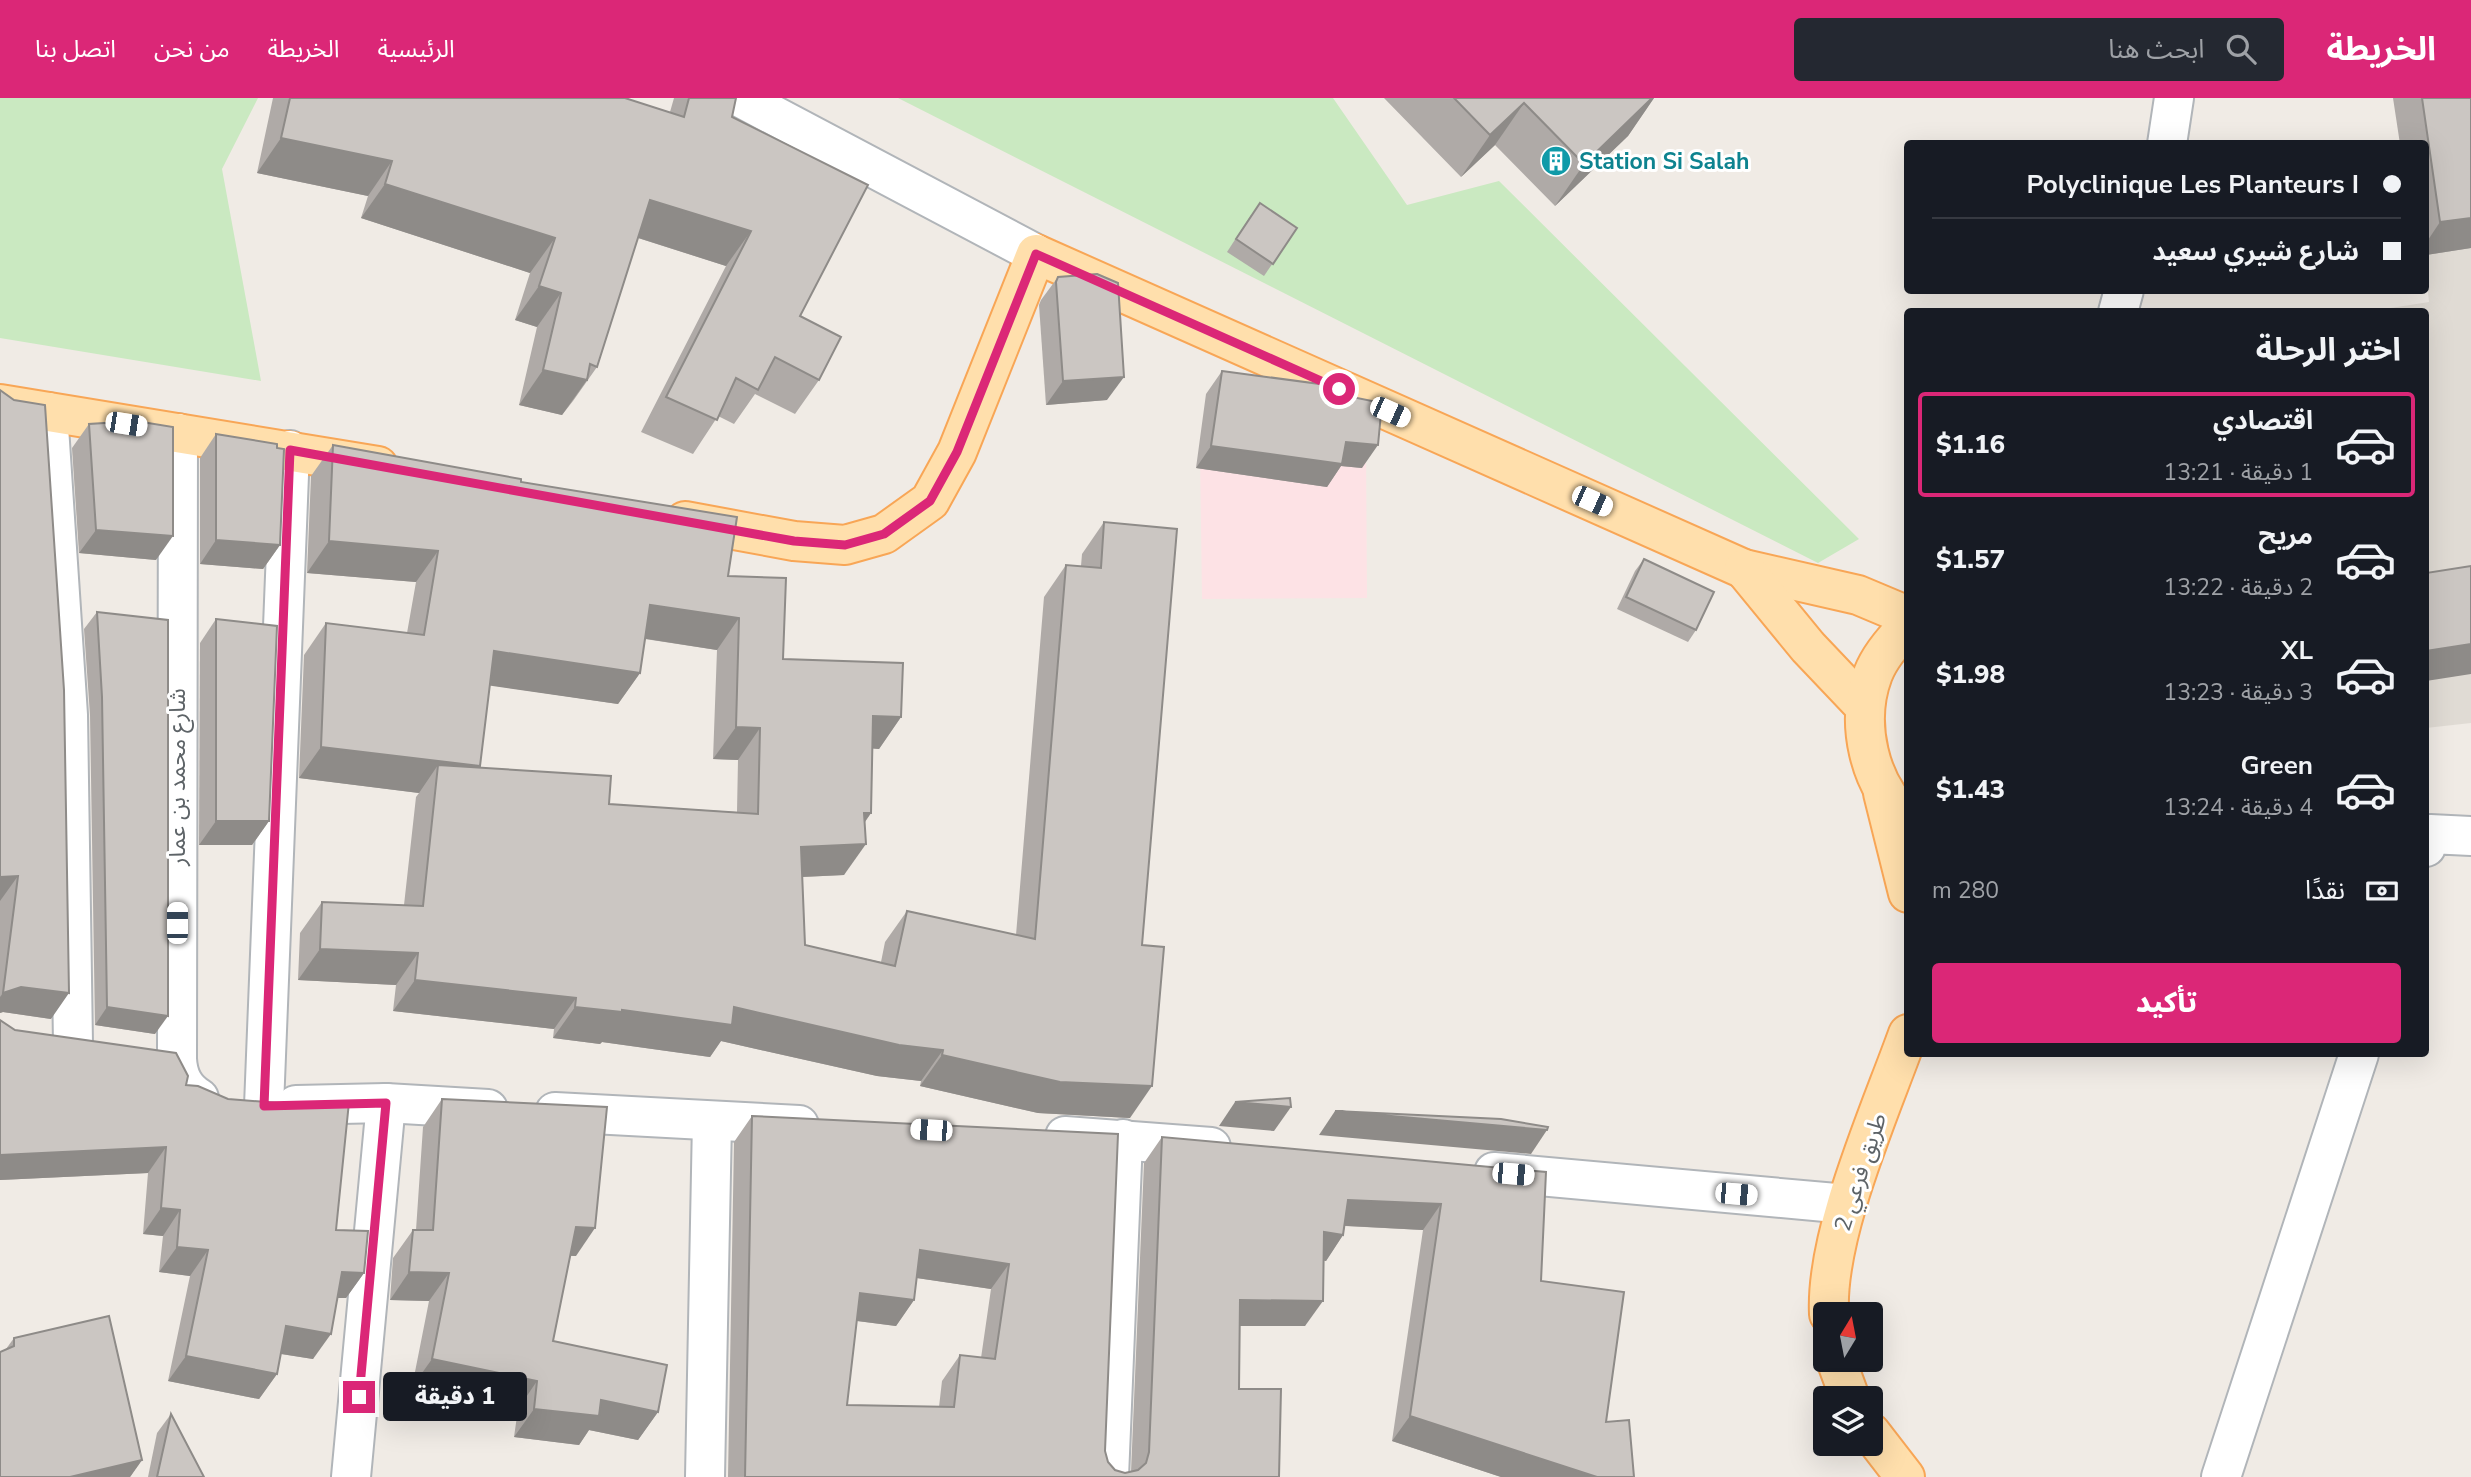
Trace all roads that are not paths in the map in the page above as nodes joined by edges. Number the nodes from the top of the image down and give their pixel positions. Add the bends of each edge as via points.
1 (741, 98) edge
2 (2174, 98) edge
3 (2168, 140) edge
4 (1036, 254) junction
5 (0, 404) edge
6 (48, 412) junction
7 (178, 433) junction
8 (290, 450) junction
9 (413, 472) edge
10 (644, 514) edge
11 (1744, 569) junction
12 (1904, 613) edge
13 (1904, 630) edge
14 (1865, 707) junction
15 (1880, 784) junction
16 (1904, 814) edge
17 (2471, 836) edge
18 (2429, 837) edge
19 (1904, 877) edge
20 (1904, 1045) edge
21 (2358, 1057) edge
22 (177, 1059) junction
23 (386, 1103) junction
24 (264, 1106) junction
25 (712, 1121) junction
26 (835, 1126) edge
27 (1027, 1135) edge
28 (1123, 1139) junction
29 (1248, 1150) edge
30 (1457, 1169) edge
31 (1847, 1204) junction
32 (1830, 1302) edge
33 (1883, 1449) edge
34 (351, 1477) edge
35 (705, 1477) edge
36 (1109, 1477) edge
37 (1905, 1477) edge
38 (2221, 1477) edge

1 - 4 street
2 - 3 street
4 - 10 main road via 947,471 930,501 884,534 845,545 794,541
4 - 11 main road
5 - 6 main road
6 - 7 main road
6 - 22 street via 68,715 55,1042
7 - 8 main road
7 - 22 street, شارع محمد بن عمار
8 - 9 main road
8 - 24 street
11 - 12 main road via 1858,595
11 - 14 main road
13 - 14 main road via 1873,674
14 - 15 main road via 1866,747
15 - 16 main road
15 - 19 main road
17 - 18 street
20 - 31 main road, طريق فرعي 2
21 - 38 street
22 - 24 street, شارع محمد بن عمار via 183,1083 202,1100
23 - 24 street, شارع محمد بن عمار
23 - 25 street, شارع محمد بن عمار
23 - 34 street
25 - 26 street, شارع محمد بن عمار
25 - 35 street
27 - 28 street
28 - 29 street
28 - 36 street
30 - 31 street
31 - 32 main road, طريق فرعي 2 via 1835,1253
33 - 37 main road

